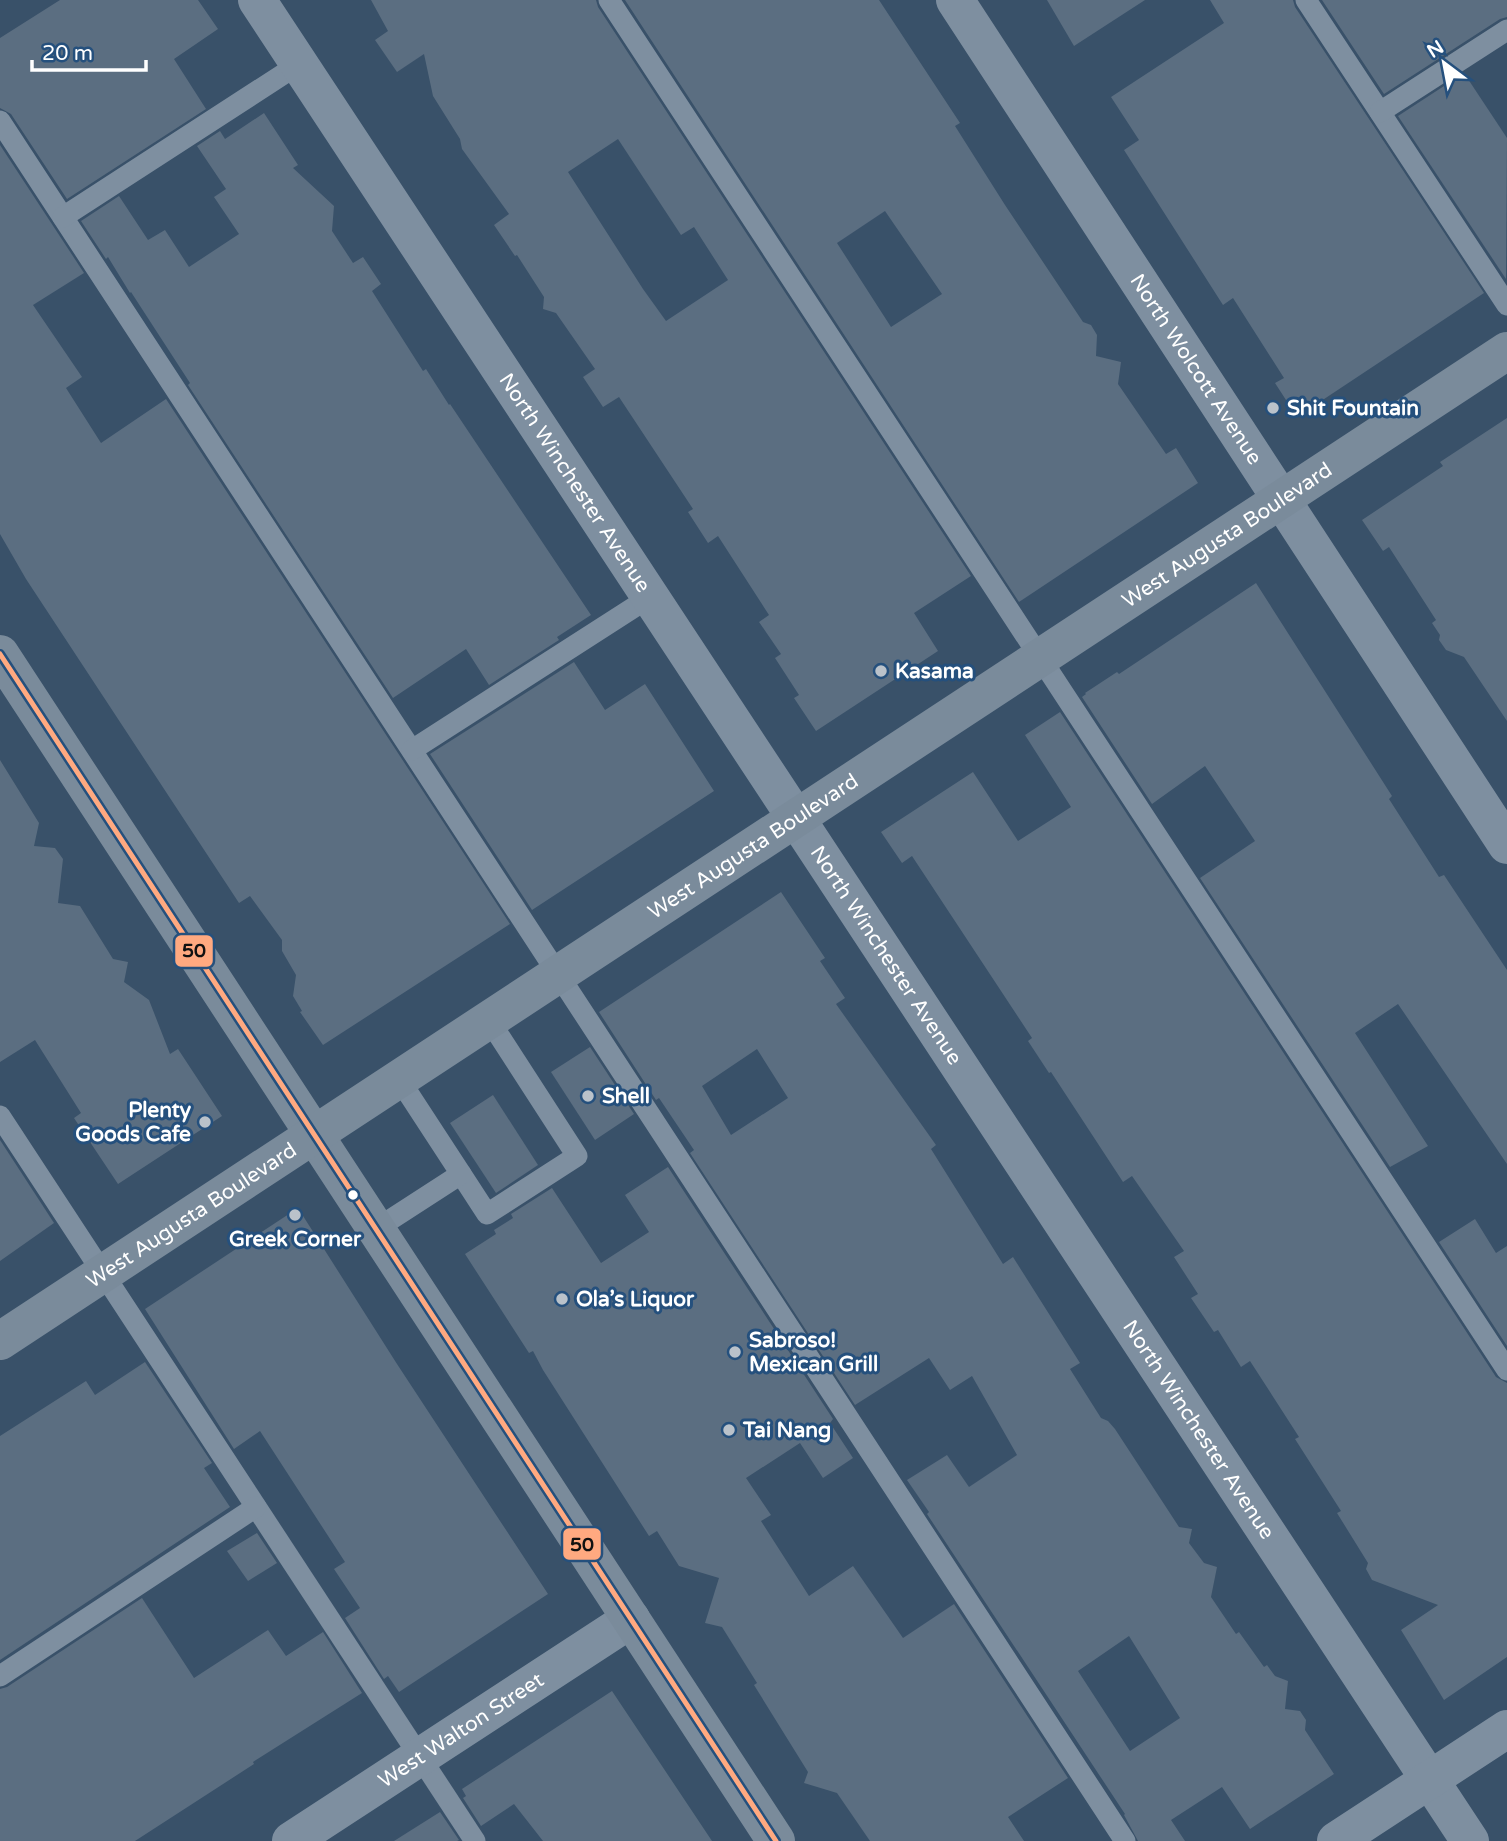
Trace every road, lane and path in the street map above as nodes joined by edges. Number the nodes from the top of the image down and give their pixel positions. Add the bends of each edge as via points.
1 (257, 0) edge
2 (609, 0) edge
3 (954, 0) edge
4 (1306, 0) edge
5 (1507, 30) edge
6 (299, 64) junction
7 (1380, 112) junction
8 (0, 121) edge
9 (63, 217) junction
10 (1507, 305) edge
11 (1507, 351) edge
12 (1280, 500) junction
13 (650, 597) junction
14 (0, 654) edge
15 (1040, 658) junction
16 (412, 750) junction
17 (796, 819) junction
18 (1507, 845) edge
19 (559, 974) junction
20 (489, 1020) junction
21 (399, 1079) junction
22 (0, 1116) edge
23 (314, 1135) junction
24 (461, 1174) junction
25 (376, 1229) junction
26 (103, 1274) junction
27 (0, 1341) edge
28 (1507, 1370) edge
29 (256, 1507) junction
30 (631, 1619) junction
31 (0, 1676) edge
32 (1507, 1729) edge
33 (420, 1757) junction
34 (1429, 1780) junction
35 (291, 1841) edge
36 (475, 1841) edge
37 (776, 1841) edge
38 (1125, 1841) edge
39 (1336, 1841) edge
40 (1469, 1841) edge

1 - 6 street, North Winchester Avenue
2 - 15 lane
3 - 12 street, North Wolcott Avenue
4 - 7 lane
5 - 7 lane
6 - 9 lane
6 - 13 street, North Winchester Avenue
7 - 10 lane
8 - 9 lane
9 - 16 lane
11 - 12 street, West Augusta Boulevard
12 - 15 street, West Augusta Boulevard
12 - 18 street, North Wolcott Avenue
13 - 16 lane
13 - 17 street, North Winchester Avenue
14 - 23 street
15 - 17 street, West Augusta Boulevard
15 - 28 lane
16 - 19 lane
17 - 19 street, West Augusta Boulevard
17 - 34 street, North Winchester Avenue
19 - 20 street, West Augusta Boulevard
19 - 38 lane
20 - 21 street, West Augusta Boulevard
20 - 24 lane via 577,1156 487,1214
21 - 23 street, West Augusta Boulevard
21 - 24 lane
22 - 26 lane
23 - 25 street
23 - 26 street, West Augusta Boulevard
24 - 25 lane
25 - 30 street
26 - 27 street, West Augusta Boulevard
26 - 29 lane
29 - 31 lane
29 - 33 lane
30 - 33 street, West Walton Street
30 - 37 street
32 - 34 street
33 - 35 street, West Walton Street
33 - 36 lane
34 - 39 street
34 - 40 street, North Winchester Avenue

